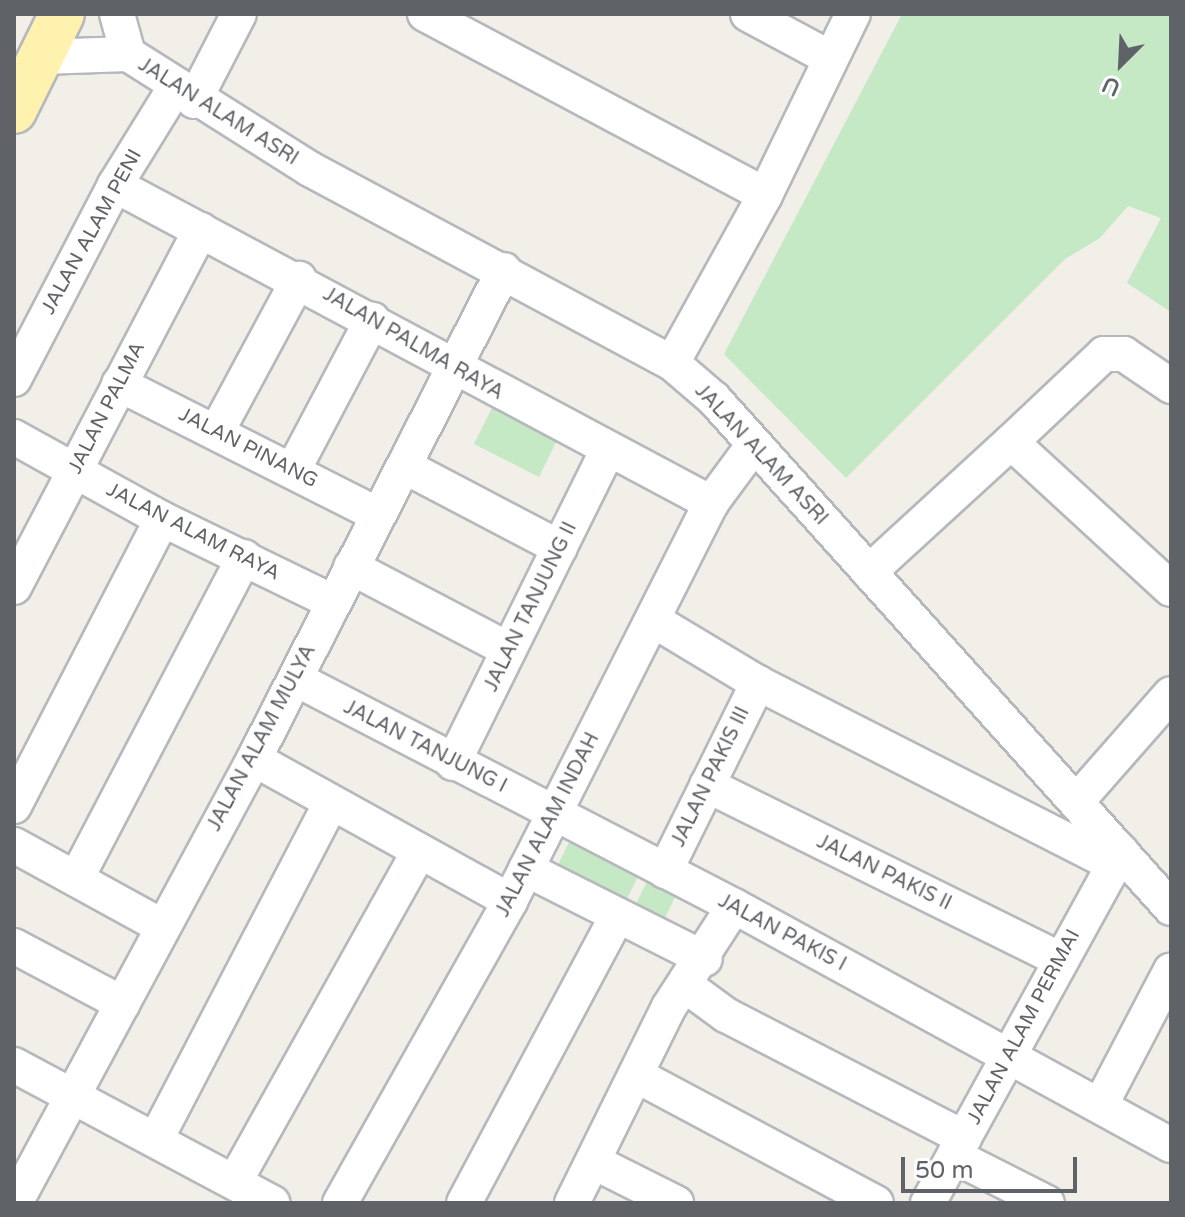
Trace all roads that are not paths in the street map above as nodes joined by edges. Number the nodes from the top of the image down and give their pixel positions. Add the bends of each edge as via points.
1 (62, 14) edge
2 (117, 14) edge
3 (239, 14) edge
4 (425, 14) edge
5 (748, 14) edge
6 (853, 14) edge
7 (128, 54) junction
8 (42, 57) junction
9 (830, 58) junction
10 (184, 95) junction
11 (14, 111) edge
12 (115, 185) junction
13 (765, 195) junction
14 (201, 230) junction
15 (504, 270) junction
16 (299, 279) junction
17 (372, 320) junction
18 (672, 363) junction
19 (455, 368) junction
20 (1166, 372) edge
21 (14, 379) edge
22 (119, 384) junction
23 (217, 431) junction
24 (14, 437) edge
25 (1011, 442) junction
26 (753, 446) junction
27 (607, 451) junction
28 (404, 466) junction
29 (293, 470) junction
30 (75, 471) junction
31 (711, 503) junction
32 (376, 514) junction
33 (162, 519) junction
34 (560, 548) junction
35 (244, 557) junction
36 (351, 567) junction
37 (869, 572) junction
38 (14, 587) edge
39 (1171, 589) edge
40 (331, 601) junction
41 (653, 620) junction
42 (509, 650) junction
43 (296, 679) junction
44 (758, 683) junction
45 (1171, 694) edge
46 (254, 759) junction
47 (453, 763) junction
48 (707, 785) junction
49 (1077, 801) junction
50 (331, 803) junction
51 (14, 806) edge
52 (554, 813) junction
53 (14, 845) edge
54 (419, 852) junction
55 (1116, 858) junction
56 (526, 869) junction
57 (665, 871) junction
58 (77, 877) junction
59 (510, 901) junction
60 (734, 906) junction
61 (1171, 908) edge
62 (617, 916) junction
63 (163, 927) junction
64 (14, 946) edge
65 (1061, 960) junction
66 (1171, 970) edge
67 (695, 972) junction
68 (123, 1004) junction
69 (1008, 1056) junction
70 (14, 1065) edge
71 (636, 1075) junction
72 (74, 1096) junction
73 (1100, 1106) junction
74 (156, 1139) junction
75 (1171, 1145) edge
76 (959, 1147) junction
77 (594, 1162) junction
78 (235, 1181) junction
79 (15, 1203) edge
80 (272, 1203) edge
81 (340, 1203) edge
82 (464, 1203) edge
83 (572, 1203) edge
84 (676, 1203) edge
85 (876, 1203) edge
86 (928, 1203) edge
87 (1047, 1203) edge

1 - 8 main road
2 - 7 street
3 - 10 street, JALAN ALAM PENI
4 - 13 street
5 - 9 street
6 - 9 street
7 - 8 street
7 - 10 street, JALAN ALAM ASRI
8 - 11 main road
9 - 13 street
10 - 12 street, JALAN ALAM PENI
10 - 15 street, JALAN ALAM ASRI via 310,169
12 - 14 street, JALAN PALMA RAYA
12 - 21 street, JALAN ALAM PENI
13 - 18 street
14 - 16 street, JALAN PALMA RAYA
14 - 22 street, JALAN PALMA
15 - 18 street, JALAN ALAM ASRI
15 - 19 street, JALAN ALAM MULYA
16 - 17 street, JALAN PALMA RAYA
16 - 23 street
17 - 19 street, JALAN PALMA RAYA
17 - 29 street
18 - 26 street, JALAN ALAM ASRI via 714,399
19 - 27 street, JALAN PALMA RAYA
19 - 28 street, JALAN ALAM MULYA
20 - 25 street via 1115,351
22 - 23 street, JALAN PINANG
22 - 30 street, JALAN PALMA
23 - 29 street, JALAN PINANG
24 - 30 street, JALAN ALAM RAYA
25 - 37 street
25 - 39 street
26 - 31 street, JALAN ALAM INDAH
26 - 37 street, JALAN ALAM ASRI
27 - 31 street, JALAN PALMA RAYA
27 - 34 street, JALAN TANJUNG II
28 - 32 street, JALAN ALAM MULYA
28 - 34 street
29 - 32 street, JALAN PINANG
30 - 33 street, JALAN ALAM RAYA
30 - 38 street, JALAN PALMA
31 - 41 street, JALAN ALAM INDAH
32 - 36 street, JALAN ALAM MULYA
33 - 35 street, JALAN ALAM RAYA
33 - 51 street
34 - 42 street, JALAN TANJUNG II
35 - 40 street, JALAN ALAM RAYA
35 - 58 street
36 - 40 street, JALAN ALAM MULYA
36 - 42 street
37 - 49 street, JALAN ALAM ASRI
40 - 43 street, JALAN ALAM MULYA
41 - 44 street
41 - 52 street, JALAN ALAM INDAH
42 - 47 street, JALAN TANJUNG II
43 - 46 street, JALAN ALAM MULYA
43 - 47 street, JALAN TANJUNG I
44 - 48 street, JALAN PAKIS III
44 - 55 street
45 - 49 street
46 - 50 street
46 - 63 street, JALAN ALAM MULYA
47 - 52 street, JALAN TANJUNG I
48 - 57 street, JALAN PAKIS III
48 - 65 street, JALAN PAKIS II
49 - 55 street, JALAN ALAM ASRI
50 - 54 street
50 - 74 street
52 - 56 street, JALAN ALAM INDAH
52 - 57 street, JALAN PAKIS I
53 - 58 street
54 - 59 street
54 - 78 street
55 - 61 street, JALAN ALAM ASRI
55 - 65 street, JALAN ALAM PERMAI
56 - 59 street, JALAN ALAM INDAH
56 - 62 street
57 - 60 street, JALAN PAKIS I
58 - 63 street
59 - 81 street, JALAN ALAM INDAH
60 - 67 street
60 - 69 street, JALAN PAKIS I
62 - 67 street
62 - 82 street
63 - 68 street, JALAN ALAM MULYA
64 - 68 street
65 - 69 street, JALAN ALAM PERMAI
66 - 73 street
67 - 71 street
67 - 76 street via 726,1015
68 - 72 street, JALAN ALAM MULYA
69 - 73 street, JALAN PAKIS I
69 - 76 street, JALAN ALAM PERMAI
70 - 72 street
71 - 77 street
71 - 85 street
72 - 74 street
72 - 79 street, JALAN ALAM MULYA
73 - 75 street, JALAN PAKIS I
74 - 78 street
76 - 86 street, JALAN ALAM PERMAI
76 - 87 street
77 - 83 street
77 - 84 street
78 - 80 street

